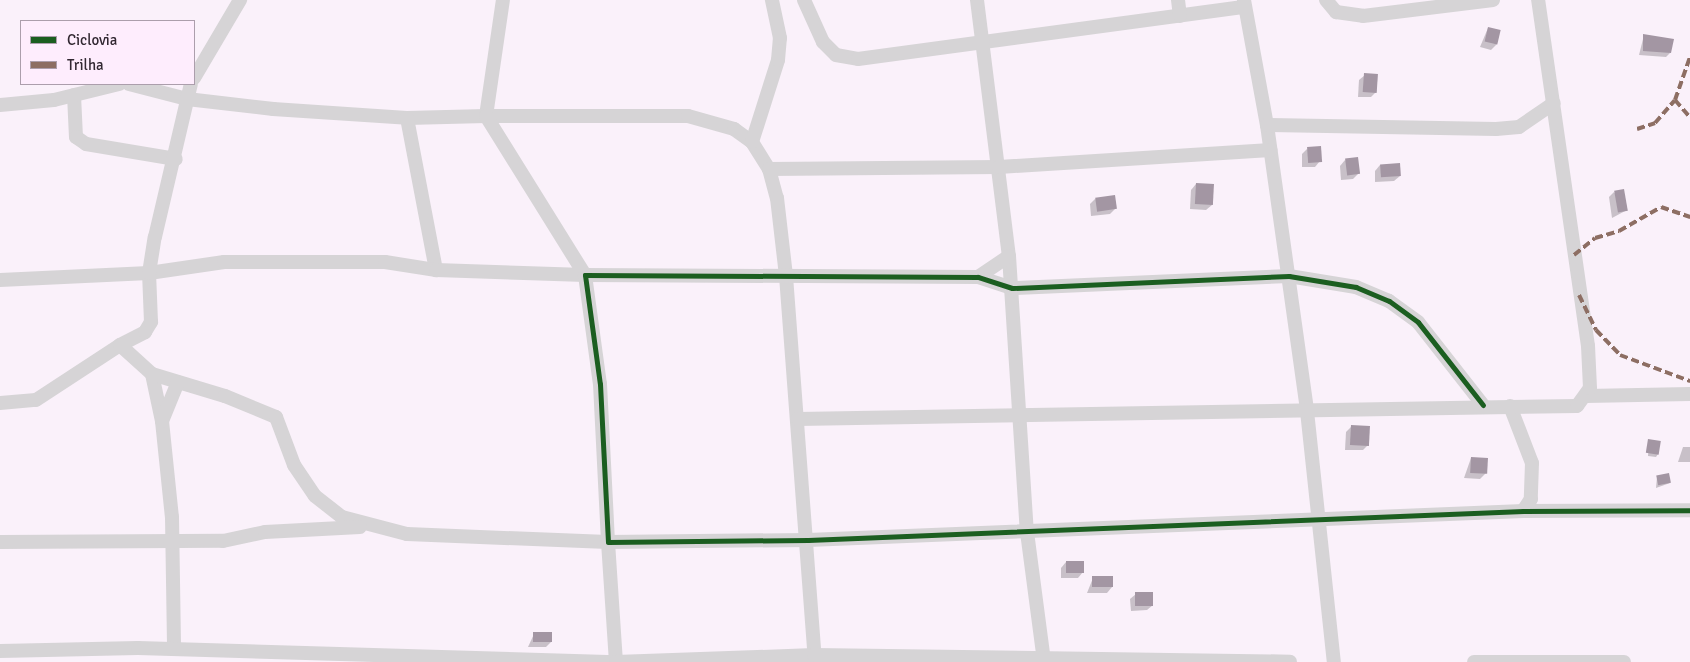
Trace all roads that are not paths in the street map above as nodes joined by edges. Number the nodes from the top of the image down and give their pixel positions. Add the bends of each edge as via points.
1 (240, 0) edge
2 (503, 0) edge
3 (772, 0) edge
4 (804, 0) edge
5 (977, 0) edge
6 (1178, 0) edge
7 (1326, 0) edge
8 (1493, 0) edge
9 (1538, 0) edge
10 (1244, 4) edge
11 (1180, 16) junction
12 (982, 43) junction
13 (195, 76) edge
14 (115, 85) edge
15 (133, 85) edge
16 (192, 85) edge
17 (74, 95) junction
18 (187, 99) junction
19 (1554, 103) junction
20 (0, 104) edge
21 (486, 116) junction
22 (407, 118) junction
23 (1268, 125) junction
24 (752, 142) junction
25 (1270, 150) junction
26 (176, 159) junction
27 (769, 168) junction
28 (999, 168) junction
29 (1009, 256) junction
30 (436, 270) junction
31 (150, 273) junction
32 (585, 275) junction
33 (786, 276) junction
34 (1289, 276) junction
35 (978, 277) junction
36 (0, 280) edge
37 (1012, 288) junction
38 (120, 345) junction
39 (152, 374) junction
40 (178, 382) junction
41 (1690, 394) edge
42 (1586, 396) junction
43 (0, 403) edge
44 (1483, 405) junction
45 (1510, 406) junction
46 (1307, 411) junction
47 (1018, 415) junction
48 (798, 419) junction
49 (162, 421) junction
50 (1690, 510) edge
51 (1524, 511) junction
52 (1316, 522) junction
53 (365, 526) junction
54 (1027, 532) junction
55 (808, 540) junction
56 (0, 542) edge
57 (172, 542) junction
58 (608, 542) junction
59 (174, 649) junction
60 (0, 651) edge
61 (193, 657) edge
62 (815, 658) edge
63 (1044, 659) edge
64 (616, 662) edge
65 (1290, 662) edge
66 (1334, 662) edge
67 (1474, 662) edge
68 (1624, 662) edge

1 - 13 street
2 - 21 street
3 - 24 street via 780,38 778,60
4 - 12 street via 823,42 836,55 858,59
5 - 12 street
6 - 11 street
7 - 8 street via 1336,12 1363,16
9 - 19 street
10 - 11 street
10 - 23 street
11 - 12 street
12 - 28 street
14 - 17 street
15 - 18 street
16 - 18 street
17 - 20 street
17 - 26 street via 76,137 86,144
18 - 22 street
18 - 26 street
19 - 23 street via 1519,127 1496,129
19 - 42 street via 1588,346 1590,388
21 - 22 street
21 - 24 street via 688,116 734,129
21 - 32 street
22 - 30 street
23 - 25 street
24 - 27 street
25 - 28 street
25 - 34 street
26 - 31 street
27 - 28 street
27 - 33 street via 777,198
28 - 29 street
29 - 35 street
29 - 37 street
30 - 31 street via 385,262 243,262
30 - 32 street
31 - 36 street
31 - 38 street via 151,322 145,332
32 - 33 street
32 - 58 street via 600,384
33 - 35 street
33 - 48 street
34 - 37 street
34 - 44 street via 1356,287 1388,301 1418,322
34 - 46 street
35 - 37 street
37 - 47 street
38 - 39 street
38 - 43 street via 36,400
39 - 40 street
39 - 49 street
40 - 49 street
40 - 53 street via 276,417 294,465 315,496 342,517
41 - 42 street
42 - 45 street via 1571,408
44 - 45 street
44 - 46 street
45 - 51 street via 1532,464 1531,499
46 - 47 street
46 - 52 street
47 - 48 street
47 - 54 street
48 - 55 street
49 - 57 street
50 - 51 street
51 - 52 street
52 - 54 street
52 - 66 street
53 - 57 street
53 - 58 street via 407,534
54 - 55 street
54 - 63 street
55 - 58 street
55 - 62 street
56 - 57 street
57 - 59 street
58 - 64 street
59 - 60 street
59 - 61 street
61 - 64 street
62 - 63 street
62 - 64 street
63 - 65 street
67 - 68 street

